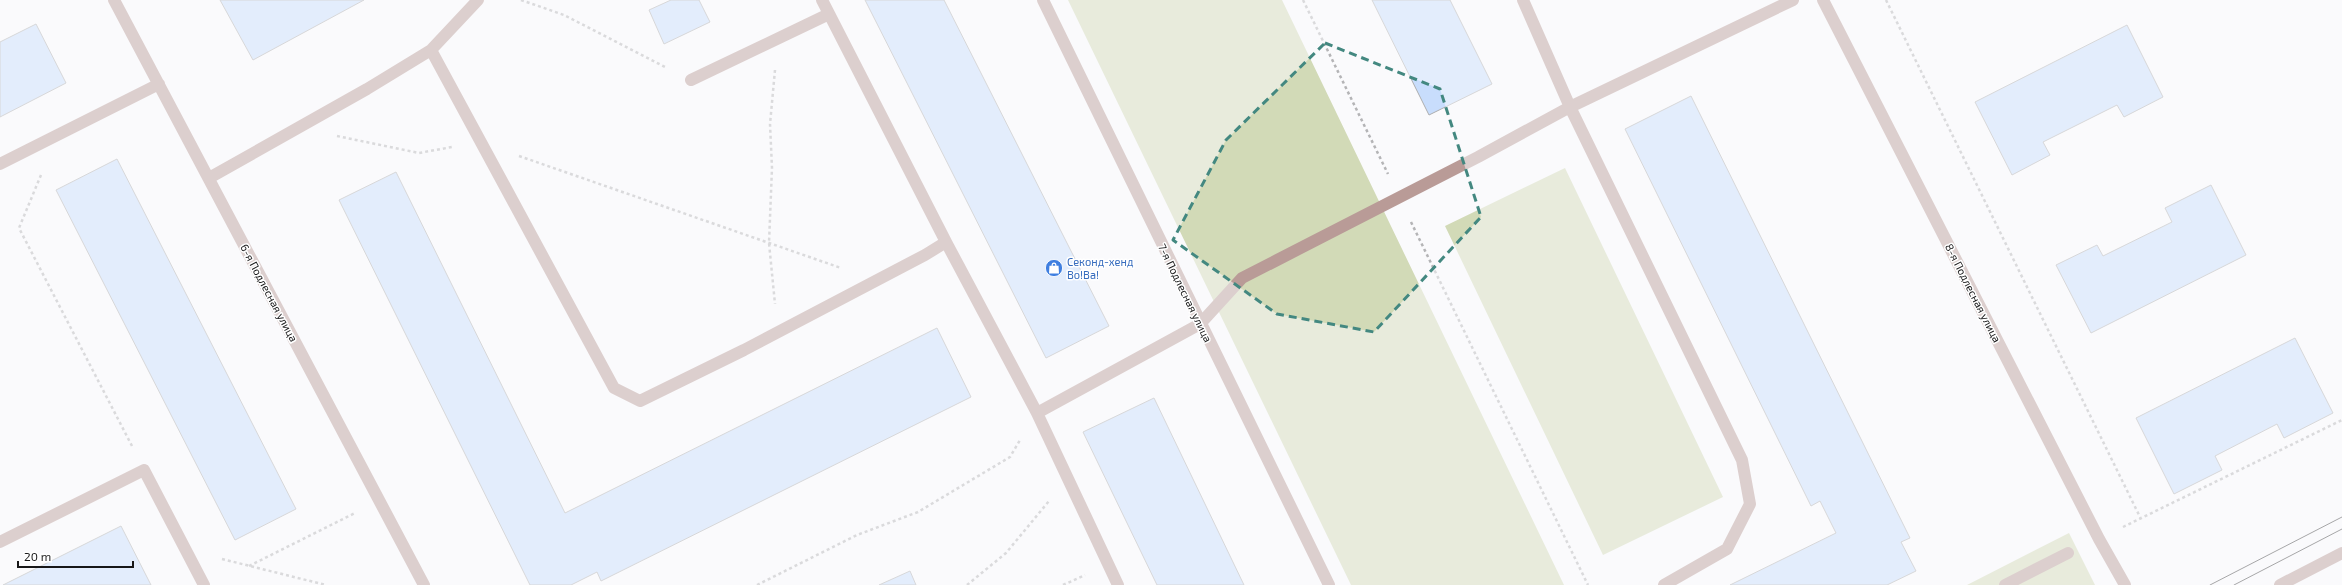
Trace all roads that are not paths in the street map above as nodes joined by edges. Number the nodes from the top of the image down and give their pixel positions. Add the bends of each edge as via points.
1 (114, 0) edge
2 (478, 0) edge
3 (822, 0) edge
4 (1043, 0) edge
5 (1523, 0) edge
6 (1793, 0) edge
7 (1824, 0) edge
8 (829, 14) junction
9 (431, 50) junction
10 (691, 80) road end
11 (159, 84) junction
12 (1570, 107) junction
13 (0, 164) edge
14 (209, 178) junction
15 (946, 242) junction
16 (1200, 324) junction
17 (1037, 413) junction
18 (0, 542) edge
19 (2068, 553) dead end
20 (2342, 553) edge
21 (204, 585) edge
22 (424, 585) edge
23 (1118, 585) edge
24 (1329, 585) edge
25 (1664, 585) edge
26 (2005, 585) edge
27 (2125, 585) edge
28 (2280, 585) edge

1 - 11 street, 6-я Подлесная улица
2 - 9 street
3 - 8 street
4 - 16 street, 7-я Подлесная улица
5 - 12 street
6 - 12 street
7 - 27 street, 8-я Подлесная улица via 2099,540
8 - 10 street
8 - 15 street
9 - 14 street
9 - 15 street via 614,388 640,401 877,281
11 - 13 street
11 - 14 street, 6-я Подлесная улица
12 - 16 street via 1242,278
12 - 25 street via 1742,460 1750,504 1727,549
14 - 22 street, 6-я Подлесная улица
15 - 17 street
16 - 17 street
16 - 24 street, 7-я Подлесная улица
17 - 23 street
18 - 21 street via 144,470
19 - 26 street
20 - 28 street

